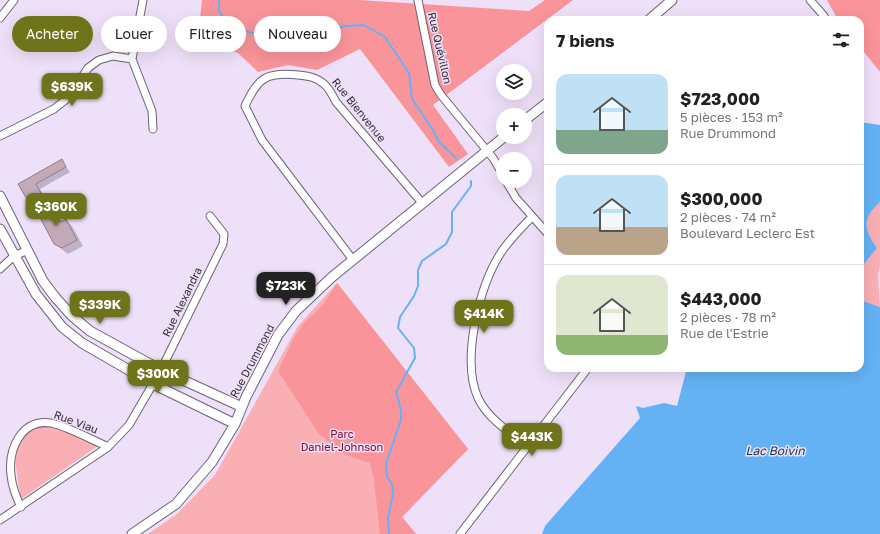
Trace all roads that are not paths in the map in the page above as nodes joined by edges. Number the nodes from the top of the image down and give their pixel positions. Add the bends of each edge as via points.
1 (14, 0) edge
2 (143, 0) edge
3 (418, 0) edge
4 (672, 0) edge
5 (810, 0) edge
6 (654, 16) edge
7 (824, 16) edge
8 (0, 18) edge
9 (132, 58) junction
10 (544, 105) edge
11 (532, 115) edge
12 (153, 129) dead end
13 (0, 136) edge
14 (496, 144) edge
15 (487, 151) junction
16 (496, 164) edge
17 (510, 188) edge
18 (0, 196) edge
19 (422, 204) junction
20 (210, 216) dead end
21 (532, 217) junction
22 (0, 229) edge
23 (544, 230) edge
24 (28, 250) junction
25 (14, 256) junction
26 (353, 260) junction
27 (0, 269) edge
28 (161, 370) junction
29 (585, 372) edge
30 (153, 384) junction
31 (242, 407) junction
32 (235, 424) junction
33 (529, 446) junction
34 (108, 447) junction
35 (21, 507) junction
36 (0, 520) edge
37 (132, 534) edge
38 (460, 534) edge

1 - 8 street
2 - 9 street
3 - 15 street, Rue Quévillon via 435,85
4 - 6 street
5 - 7 street
9 - 12 street via 152,111
9 - 13 street via 113,56 99,60 88,68 69,97 54,108
10 - 11 street
14 - 15 street, Rue Drummond
15 - 16 street, Rue Quévillon
15 - 19 street, Rue Drummond
17 - 21 street
18 - 24 street
19 - 26 street, Rue Drummond
19 - 26 street, Rue Bienvenue via 336,102 325,84 311,76 282,73 268,75 253,88 245,106 262,140
20 - 28 street, Rue Alexandra via 224,234 223,244
21 - 23 street
21 - 33 street via 508,241 488,275 480,297 472,353 472,375 478,398 491,416
22 - 25 street
24 - 25 street
24 - 28 street via 43,281 72,316 90,331
25 - 27 street
25 - 30 street via 36,294 62,327 82,343
26 - 31 street, Rue Drummond via 296,311 278,335
28 - 30 street, Rue Alexandra
28 - 31 street
29 - 33 street
30 - 32 street
30 - 34 street, Rue Alexandra via 129,424
31 - 32 street, Rue Drummond
32 - 37 street, Rue Drummond via 212,462 176,504
33 - 38 street
34 - 35 street, Rue Alexandra
34 - 35 street, Rue Viau via 52,423 34,423 21,432 11,454 11,474
35 - 36 street, Rue Alexandra

